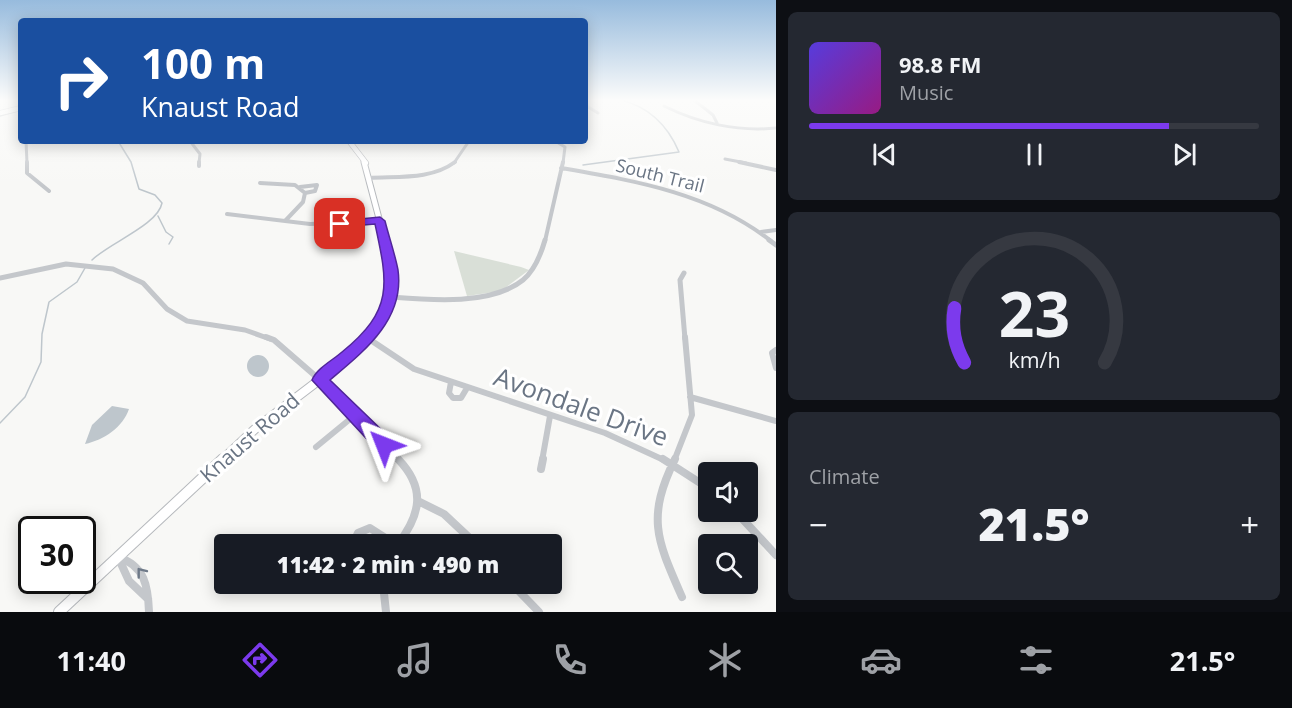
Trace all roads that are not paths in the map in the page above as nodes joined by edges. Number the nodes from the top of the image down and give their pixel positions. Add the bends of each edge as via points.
1 (26, 144) edge
2 (192, 144) edge
3 (351, 144) edge
4 (467, 144) edge
5 (559, 144) edge
6 (725, 159) dead end
7 (199, 166) dead end
8 (561, 168) junction
9 (776, 170) edge
10 (369, 178) junction
11 (260, 183) dead end
12 (300, 187) junction
13 (49, 191) dead end
14 (305, 193) junction
15 (227, 214) dead end
16 (285, 221) junction
17 (380, 221) junction
18 (340, 224) junction
19 (776, 230) edge
20 (761, 232) junction
21 (342, 233) dead end
22 (776, 245) edge
23 (684, 273) dead end
24 (0, 278) edge
25 (390, 297) junction
26 (369, 339) junction
27 (776, 350) edge
28 (776, 368) edge
29 (320, 380) junction
30 (451, 382) junction
31 (468, 388) junction
32 (690, 397) junction
33 (355, 415) junction
34 (550, 416) junction
35 (776, 421) edge
36 (316, 447) dead end
37 (674, 464) junction
38 (541, 469) dead end
39 (698, 481) edge
40 (420, 502) junction
41 (745, 522) edge
42 (358, 534) edge
43 (380, 534) edge
44 (406, 534) edge
45 (467, 534) edge
46 (776, 555) edge
47 (118, 557) junction
48 (384, 594) edge
49 (522, 594) edge
50 (682, 597) dead end
51 (148, 599) junction
52 (59, 612) edge
53 (149, 612) edge
54 (386, 612) edge
55 (539, 612) edge

1 - 13 street via 27,173
2 - 7 street via 200,154
3 - 10 main road, Knaust Road via 364,160
4 - 10 street via 446,169
5 - 8 street via 566,150
6 - 9 street
8 - 20 street, South Trail via 683,193 716,206
8 - 25 street via 537,260 530,274 518,284 502,292 471,297
10 - 17 main road, Knaust Road
11 - 12 street
12 - 14 street
12 - 14 street via 317,185 315,191
14 - 16 street via 303,202
15 - 16 street
16 - 18 street
17 - 18 street
17 - 25 main road, Knaust Road via 392,272
18 - 21 street
19 - 20 street
20 - 22 street, South Trail
23 - 32 street via 680,280
24 - 29 street via 66,264 123,272 143,283 177,316 274,340
25 - 26 main road, Knaust Road via 384,316
26 - 29 main road, Knaust Road
26 - 30 street, Avondale Drive via 405,365
27 - 28 street via 772,353
29 - 33 street
29 - 47 main road, Knaust Road via 255,429
30 - 31 street, Avondale Drive
30 - 31 street, Avondale Drive via 448,393 453,398 461,398
31 - 34 street, Avondale Drive
32 - 35 street
32 - 37 street via 689,430
33 - 36 street
33 - 40 street via 410,471
34 - 37 street, Avondale Drive via 638,444
34 - 38 street
37 - 39 street, Avondale Drive
37 - 50 street via 658,502 657,524 662,550
40 - 44 street
40 - 45 street via 447,513
41 - 46 street
42 - 43 street via 370,528
47 - 51 street via 121,569
51 -> 47 street via 149,583 131,560
47 - 52 main road, Knaust Road
48 - 54 street
49 - 55 street
51 - 53 street

